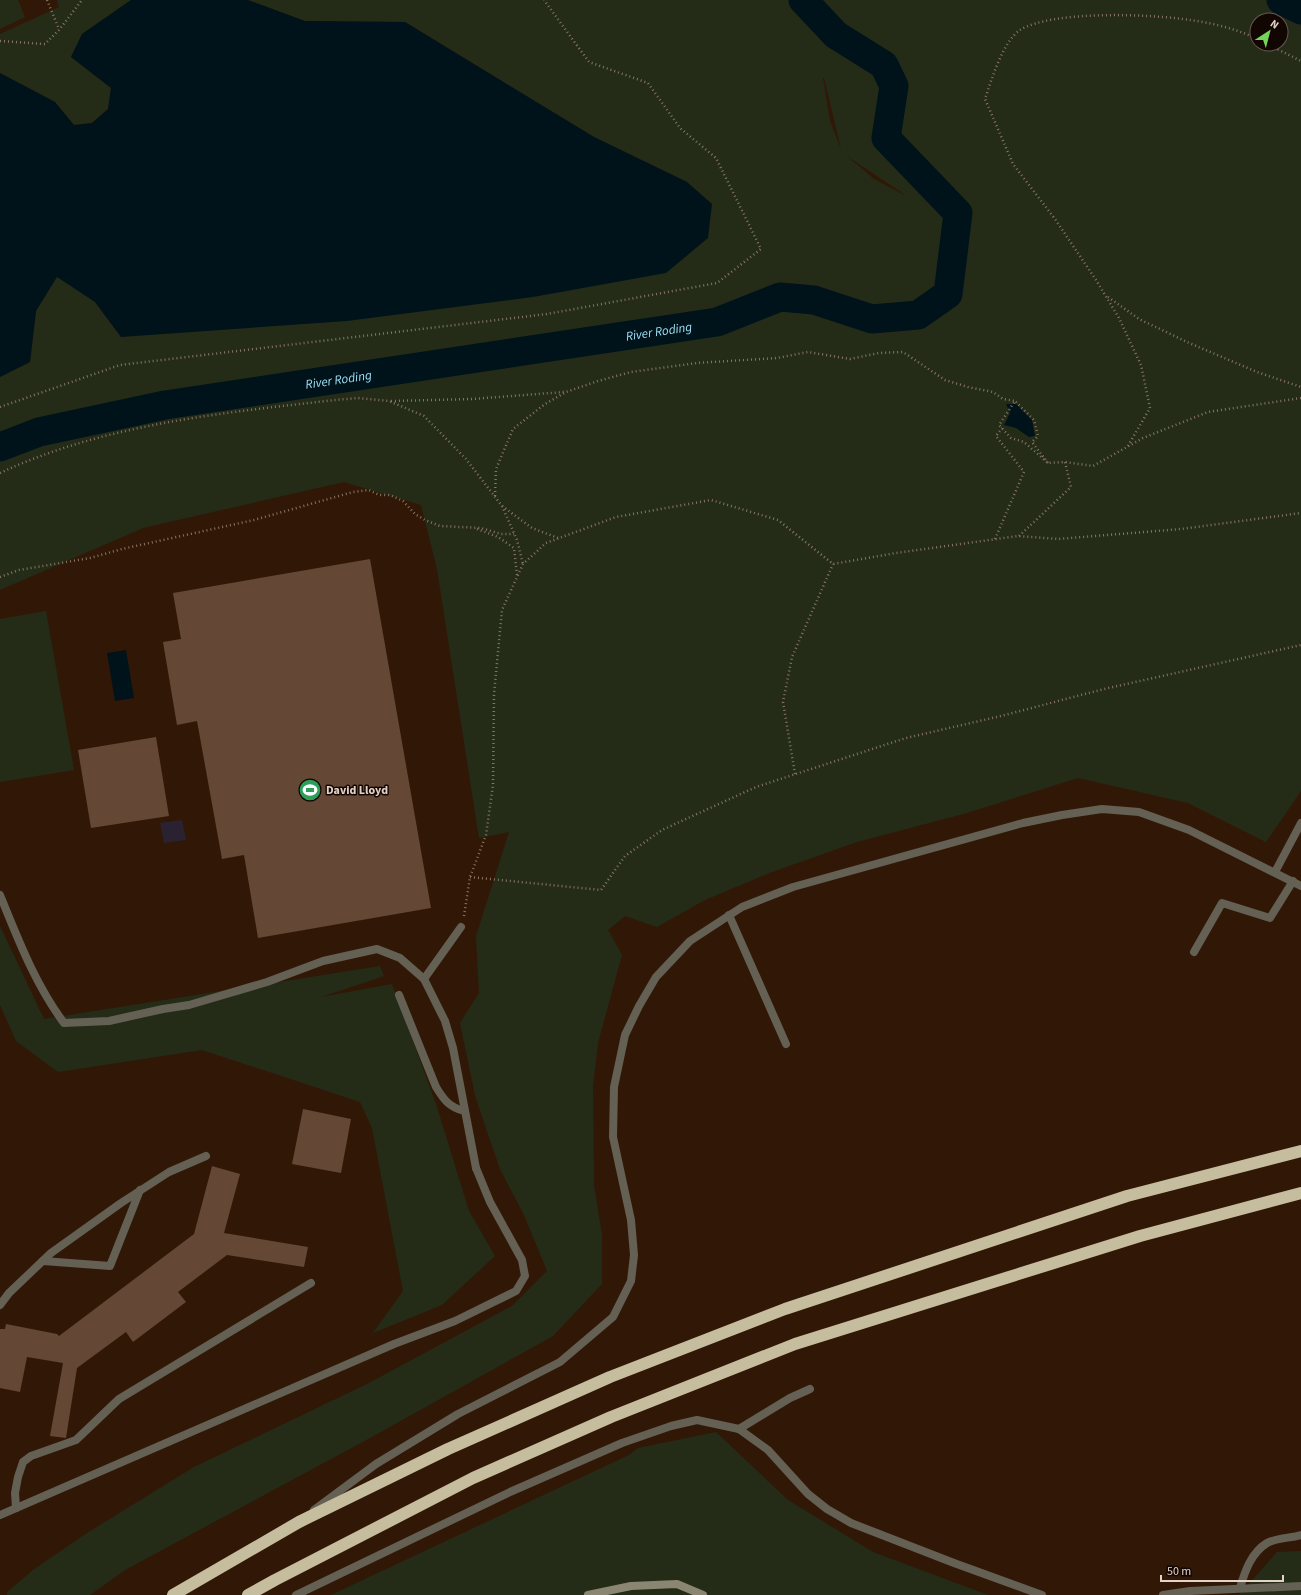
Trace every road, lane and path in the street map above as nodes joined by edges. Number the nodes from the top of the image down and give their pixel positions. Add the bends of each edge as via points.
1 (47, 0) edge
2 (82, 0) edge
3 (544, 0) edge
4 (59, 30) junction
5 (1249, 35) edge
6 (0, 41) edge
7 (1284, 52) edge
8 (1301, 60) edge
9 (1106, 296) junction
10 (1301, 387) edge
11 (566, 392) junction
12 (1301, 398) edge
13 (1015, 400) junction
14 (389, 401) junction
15 (0, 407) edge
16 (1002, 428) junction
17 (1128, 446) junction
18 (1065, 462) junction
19 (1048, 463) junction
20 (0, 473) edge
21 (495, 496) junction
22 (502, 506) junction
23 (1301, 513) edge
24 (475, 528) junction
25 (514, 534) junction
26 (1018, 536) junction
27 (559, 538) junction
28 (995, 539) junction
29 (523, 564) junction
30 (833, 564) junction
31 (517, 576) junction
32 (0, 577) edge
33 (1301, 645) edge
34 (795, 774) junction
35 (1301, 823) edge
36 (1275, 872) junction
37 (470, 877) junction
38 (1293, 881) junction
39 (1301, 886) edge
40 (0, 895) edge
41 (729, 915) junction
42 (461, 927) joint
43 (1194, 952) dead end
44 (424, 979) junction
45 (399, 995) dead end
46 (786, 1044) dead end
47 (464, 1111) junction
48 (1301, 1151) edge
49 (206, 1156) dead end
50 (140, 1190) junction
51 (1301, 1193) edge
52 (43, 1261) junction
53 (311, 1283) dead end
54 (0, 1305) edge
55 (810, 1389) dead end
56 (739, 1429) junction
57 (16, 1508) junction
58 (0, 1515) edge
59 (299, 1522) junction
60 (1301, 1536) edge
61 (1301, 1586) edge
62 (1240, 1588) junction
63 (173, 1595) edge
64 (248, 1595) edge
65 (296, 1595) edge
66 (588, 1595) edge
67 (703, 1595) edge
68 (1042, 1595) edge
69 (1163, 1595) edge

1 - 4 path
2 - 4 path
3 - 15 path via 589,62 648,83 680,128 716,158 761,249 717,283 547,314 120,366
4 - 6 path via 45,44
5 - 9 path via 1190,20 1102,15 1042,21 1019,31 1001,54 985,99 1006,150 1013,164 1055,219
7 - 8 path
9 - 10 path via 1139,319 1166,332 1257,372
9 - 17 path via 1142,365 1150,408
11 - 13 path via 631,372 697,363 777,358 808,352 850,359 879,353 903,352 946,380 968,388 993,392 1003,399
11 - 14 path via 472,399
11 - 21 path via 545,404 513,429 496,469
12 - 17 path via 1208,412
13 - 16 path via 999,425
13 - 19 path via 1034,420 1038,436 1032,442
14 - 20 path via 358,398 335,400 157,423 79,443
14 - 21 path via 424,416 466,459
16 - 19 path via 1011,438 1024,442
16 - 28 path via 996,436 1024,472
17 - 18 path via 1093,466
18 - 19 path
18 - 26 path via 1071,488
21 - 22 path
22 - 25 path
22 - 27 path via 532,528
23 - 26 path via 1181,529 1058,539
24 - 25 path
24 - 31 path via 498,537 514,548
24 - 32 path via 440,526 415,514 402,501 370,490 353,492 254,520
25 - 29 path
26 - 28 path
27 - 29 path via 546,544
27 - 30 path via 616,517 711,500 778,520
28 - 30 path
29 - 31 path
30 - 34 path via 792,658 782,702
31 - 37 path via 502,610 494,694 493,786 486,835
33 - 34 path via 1104,689 906,738
34 - 37 path via 756,787 662,830 625,856 601,890
35 - 36 street
36 - 38 street
36 - 41 street via 1189,830 1139,812 1102,809 1023,823 801,885 742,907
37 - 42 path
38 - 39 street
38 - 43 street via 1270,918 1222,903
40 - 44 street via 30,967 50,1004 64,1023 109,1022 189,1005 266,982 323,961 377,949 400,958
41 - 46 street
41 - 59 street via 690,941 656,977 625,1034 614,1086 613,1138 632,1220 634,1255 631,1281 613,1317 560,1362 458,1414 376,1464
42 - 44 street
44 - 47 street via 445,1021 453,1048
45 - 47 street via 436,1087 452,1108
47 - 57 street via 476,1168 490,1202 522,1260 525,1276 516,1291 455,1321 394,1344
48 - 59 highway via 1127,1196 785,1309 610,1377 448,1449
49 - 50 street via 169,1172
50 - 52 street via 120,1202
50 - 52 street via 110,1266
51 - 64 highway via 1140,1236 795,1344 611,1417 473,1478
52 - 54 street
53 - 57 street via 118,1399 76,1440 31,1456 23,1462 15,1493
55 - 56 street
56 - 65 street via 697,1420 622,1443 510,1492
56 - 68 street via 768,1450 808,1494 827,1510 851,1523
57 - 58 street
59 - 63 highway
60 - 62 street via 1268,1543 1252,1557
61 - 62 street
62 - 69 street
66 - 67 street via 631,1586 677,1584

